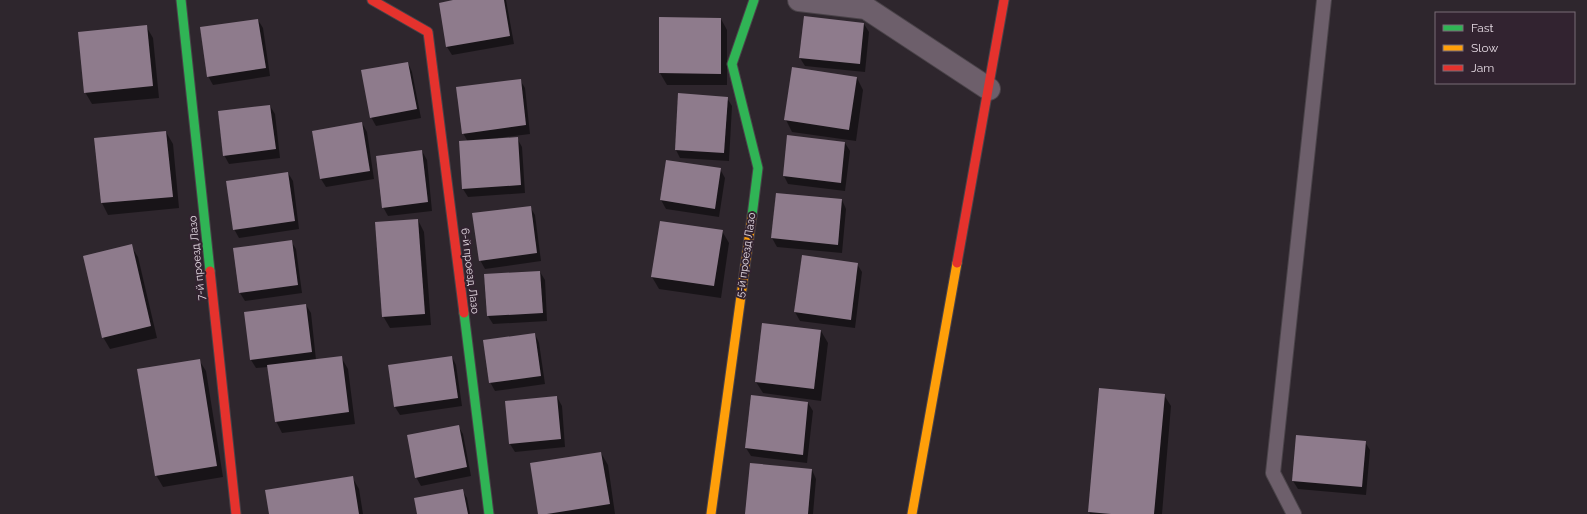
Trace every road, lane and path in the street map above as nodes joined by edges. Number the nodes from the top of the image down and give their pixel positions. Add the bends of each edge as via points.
1 (181, 0) edge
2 (372, 0) edge
3 (754, 0) edge
4 (799, 0) edge
5 (1004, 0) edge
6 (1324, 0) edge
7 (989, 88) junction
8 (236, 514) edge
9 (489, 514) edge
10 (711, 514) edge
11 (912, 514) edge
12 (1294, 514) edge

1 - 8 street, 7-й проезд Лазо
2 - 9 street, 6-й проезд Лазо via 428,32
3 - 10 street, 5-й проезд Лазо via 732,64 758,168
4 - 7 street via 866,8
5 - 7 street
6 - 12 lane via 1273,473
7 - 11 street

